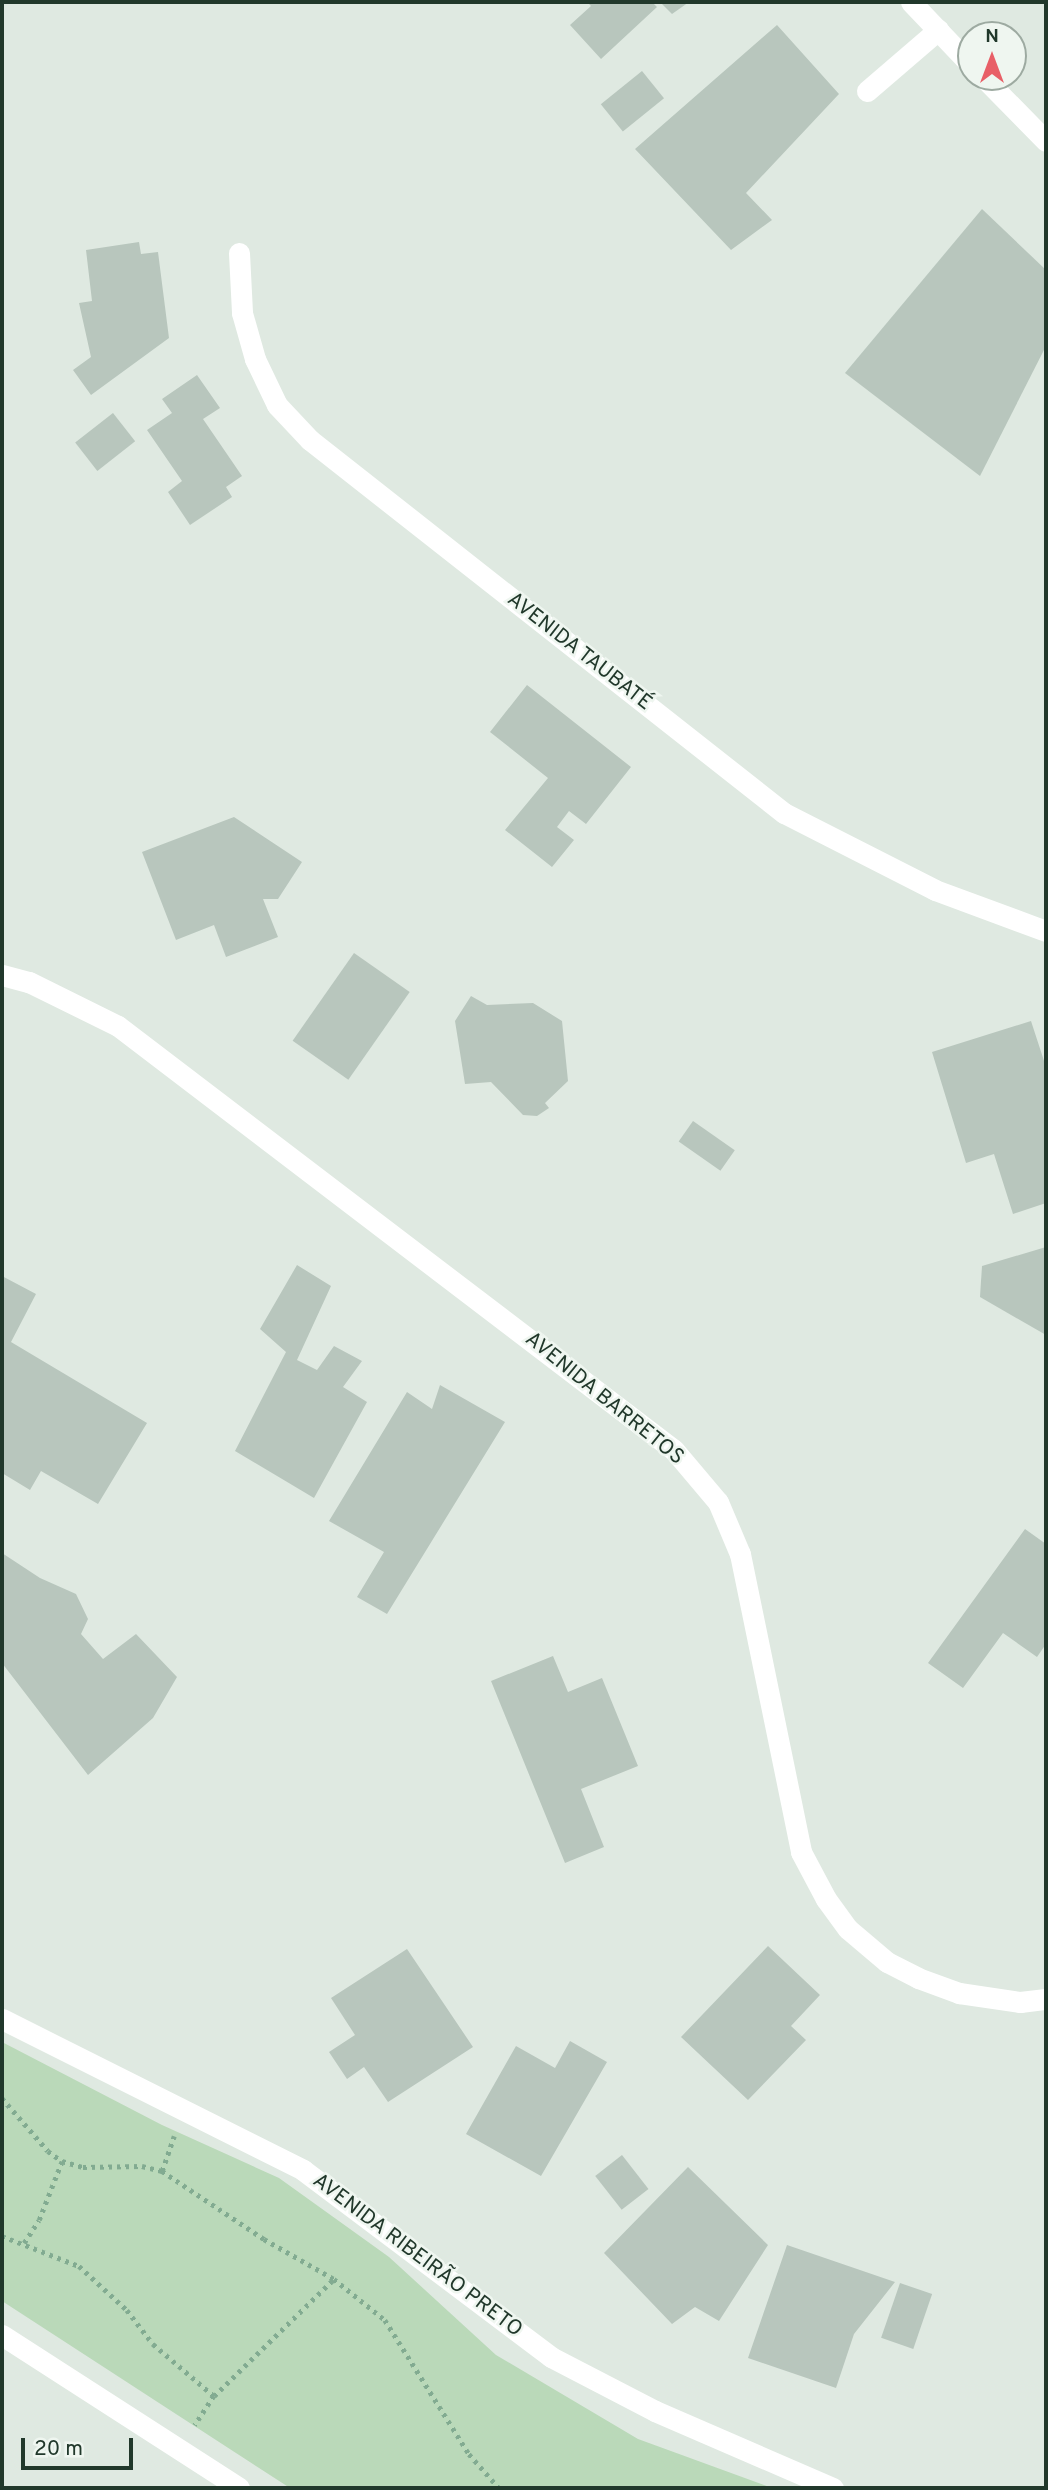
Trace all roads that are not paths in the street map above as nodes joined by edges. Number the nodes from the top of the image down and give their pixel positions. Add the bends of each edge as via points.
1 (911, 2) edge
2 (938, 30) junction
3 (957, 50) edge
4 (867, 91) dead end
5 (997, 91) edge
6 (1046, 141) edge
7 (239, 253) dead end
8 (1046, 931) edge
9 (2, 975) edge
10 (1046, 1999) edge
11 (2, 2019) edge
12 (2, 2335) edge
13 (239, 2488) edge
14 (833, 2488) edge

1 - 2 street
2 - 3 street
2 - 4 street
5 - 6 street
7 - 8 street, AVENIDA TAUBATÉ via 242,313 255,359 277,405 310,440 784,813 935,890
9 - 10 street, AVENIDA BARRETOS via 29,982 117,1026 674,1450 718,1502 740,1554 801,1852 826,1899 848,1929 887,1962 918,1978 959,1993 1020,2002
11 - 14 street, AVENIDA RIBEIRÃO PRETO via 303,2170 551,2357 654,2410
12 - 13 street

